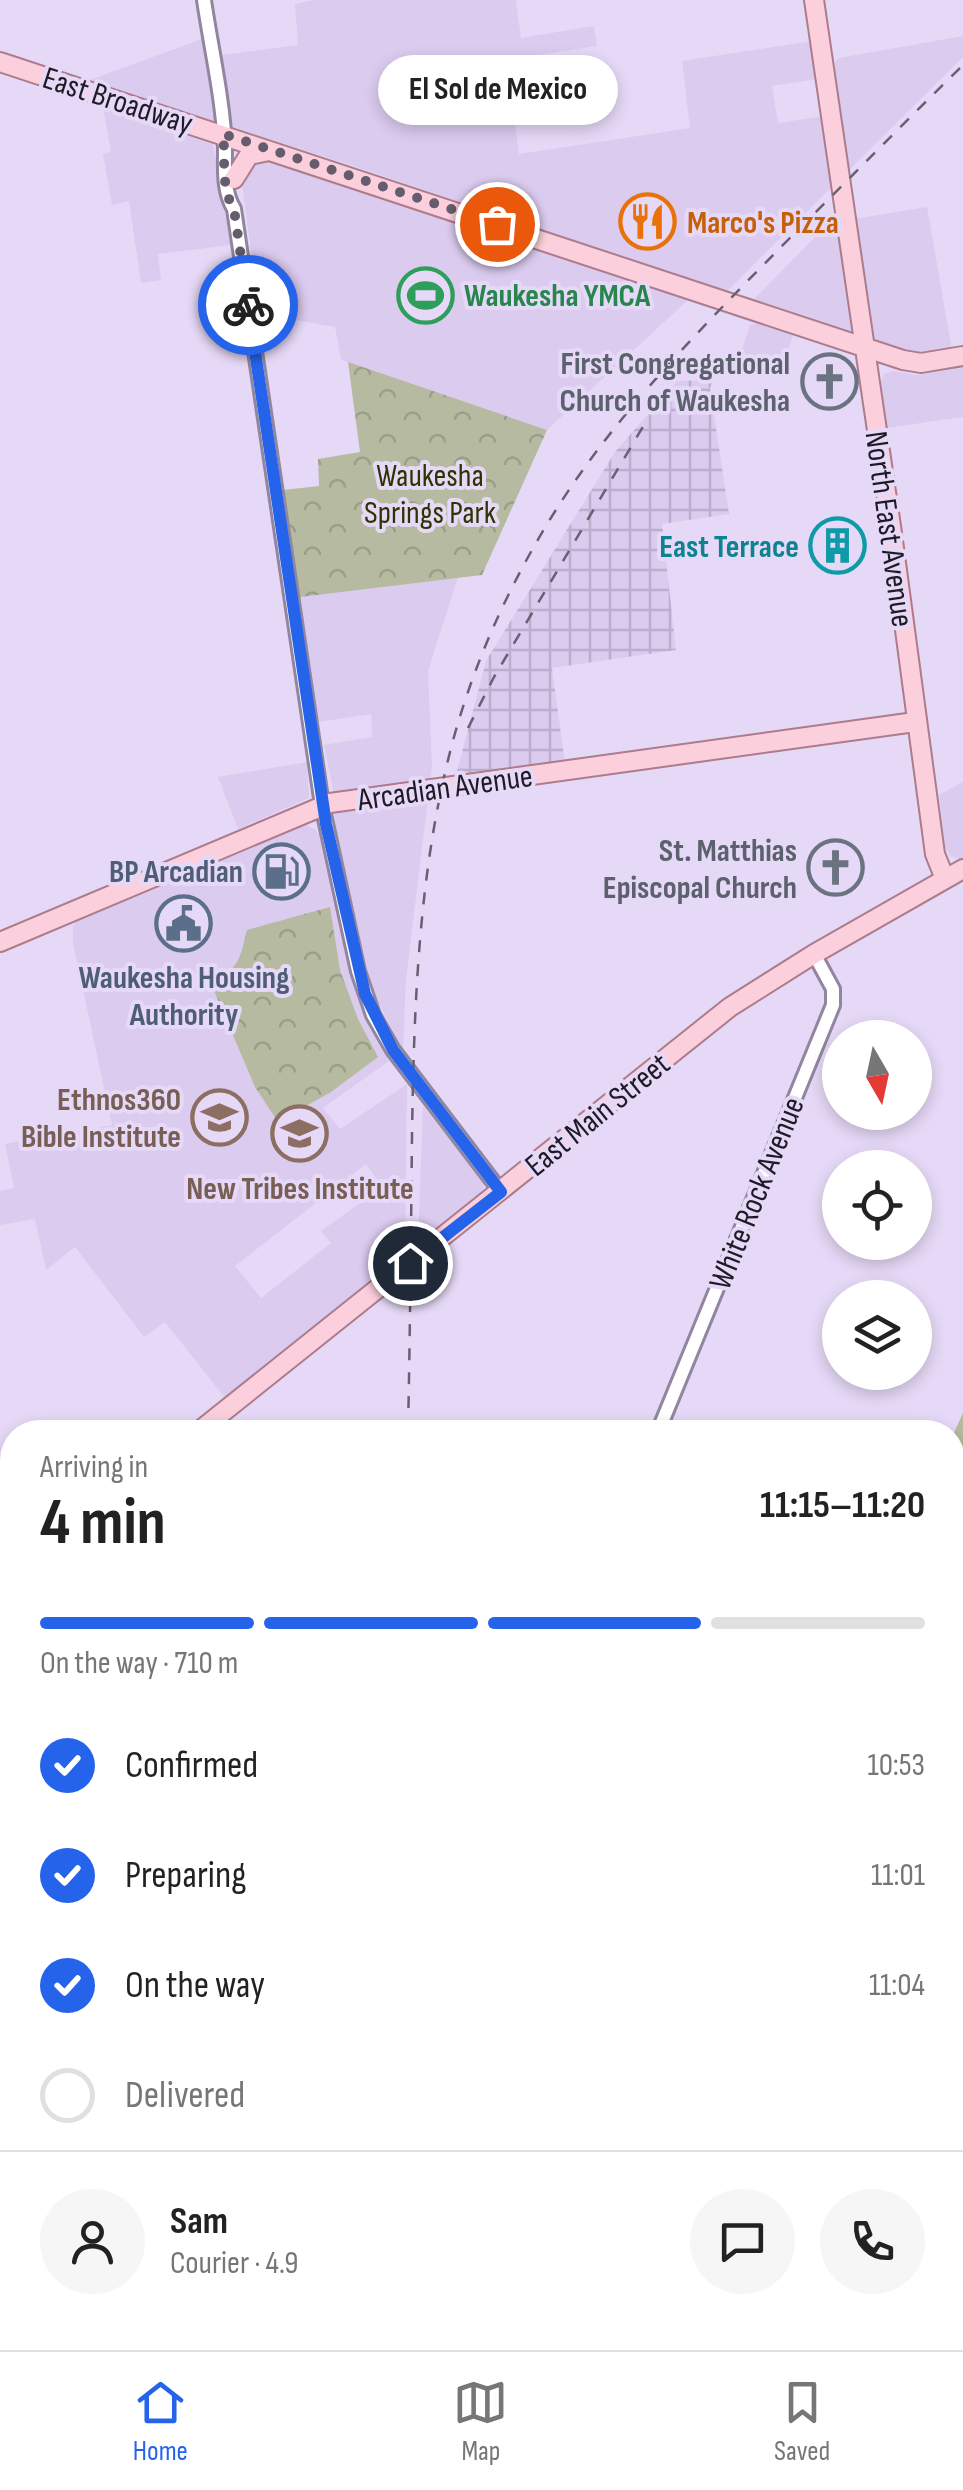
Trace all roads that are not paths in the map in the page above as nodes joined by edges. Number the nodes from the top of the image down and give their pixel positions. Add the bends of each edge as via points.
1 (204, 0) edge
2 (814, 0) edge
3 (0, 62) edge
4 (224, 142) junction
5 (273, 151) junction
6 (234, 179) junction
7 (234, 209) junction
8 (862, 345) junction
9 (963, 356) edge
10 (915, 722) junction
11 (322, 805) junction
12 (963, 869) edge
13 (946, 878) junction
14 (0, 942) edge
15 (814, 954) junction
16 (501, 1192) junction
17 (213, 1420) edge
18 (663, 1420) edge

1 - 4 street
2 - 8 main road, North East Avenue
3 - 4 main road, East Broadway
4 - 5 main road, East Broadway
4 - 6 street
4 - 7 street
5 - 6 main road via 248,155
5 - 8 main road, East Broadway
6 - 7 street
7 - 11 street
8 - 9 main road, East Broadway via 916,363
8 - 10 main road, North East Avenue
10 - 11 main road, Arcadian Avenue
10 - 13 main road, North East Avenue via 935,854
11 - 14 main road, Arcadian Avenue
11 - 16 street via 373,1014
12 - 13 main road, East Main Street
13 - 15 main road, East Main Street
15 - 16 main road, East Main Street via 730,1007
15 - 18 street, White Rock Avenue via 833,989 833,1005
16 - 17 main road, East Main Street

